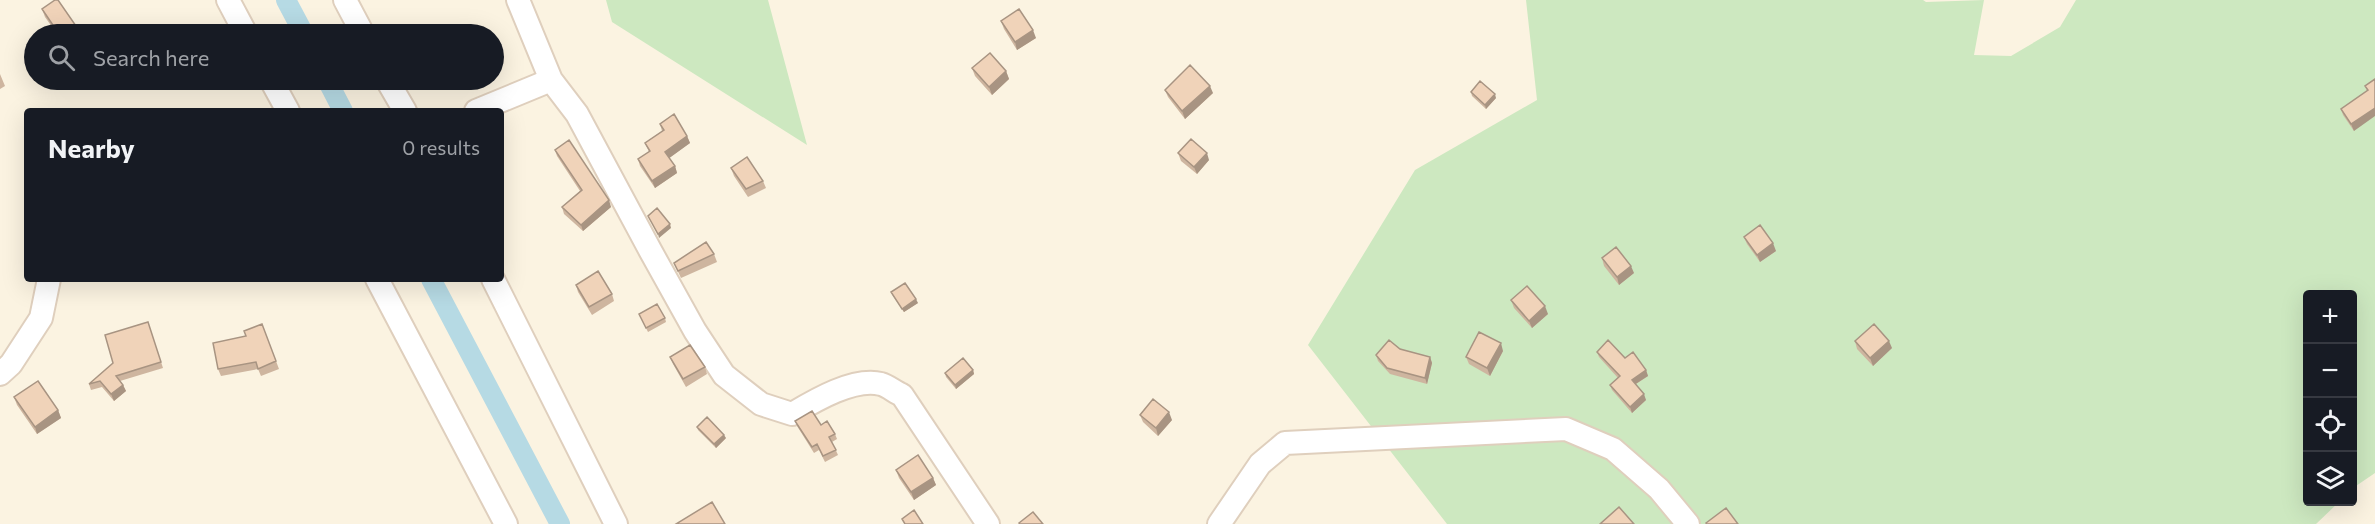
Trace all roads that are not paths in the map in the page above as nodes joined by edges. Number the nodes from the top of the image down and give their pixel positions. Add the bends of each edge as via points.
1 (228, 0) edge
2 (345, 0) edge
3 (518, 0) edge
4 (241, 24) edge
5 (358, 24) edge
6 (551, 80) junction
7 (276, 90) edge
8 (393, 90) edge
9 (286, 108) edge
10 (403, 108) edge
11 (483, 108) edge
12 (48, 282) edge
13 (379, 282) edge
14 (495, 282) edge
15 (0, 374) edge
16 (506, 524) edge
17 (616, 524) edge
18 (988, 524) edge
19 (1218, 524) edge
20 (1688, 524) edge

1 - 4 street
2 - 5 street
3 - 6 street
6 - 11 street
6 - 18 street via 577,114 655,260 724,375 761,404 792,414 857,384 880,384 902,395
7 - 9 street
8 - 10 street
12 - 15 street via 41,318
13 - 16 street
14 - 17 street
19 - 20 street via 1260,464 1286,443 1566,429 1613,449 1659,489

